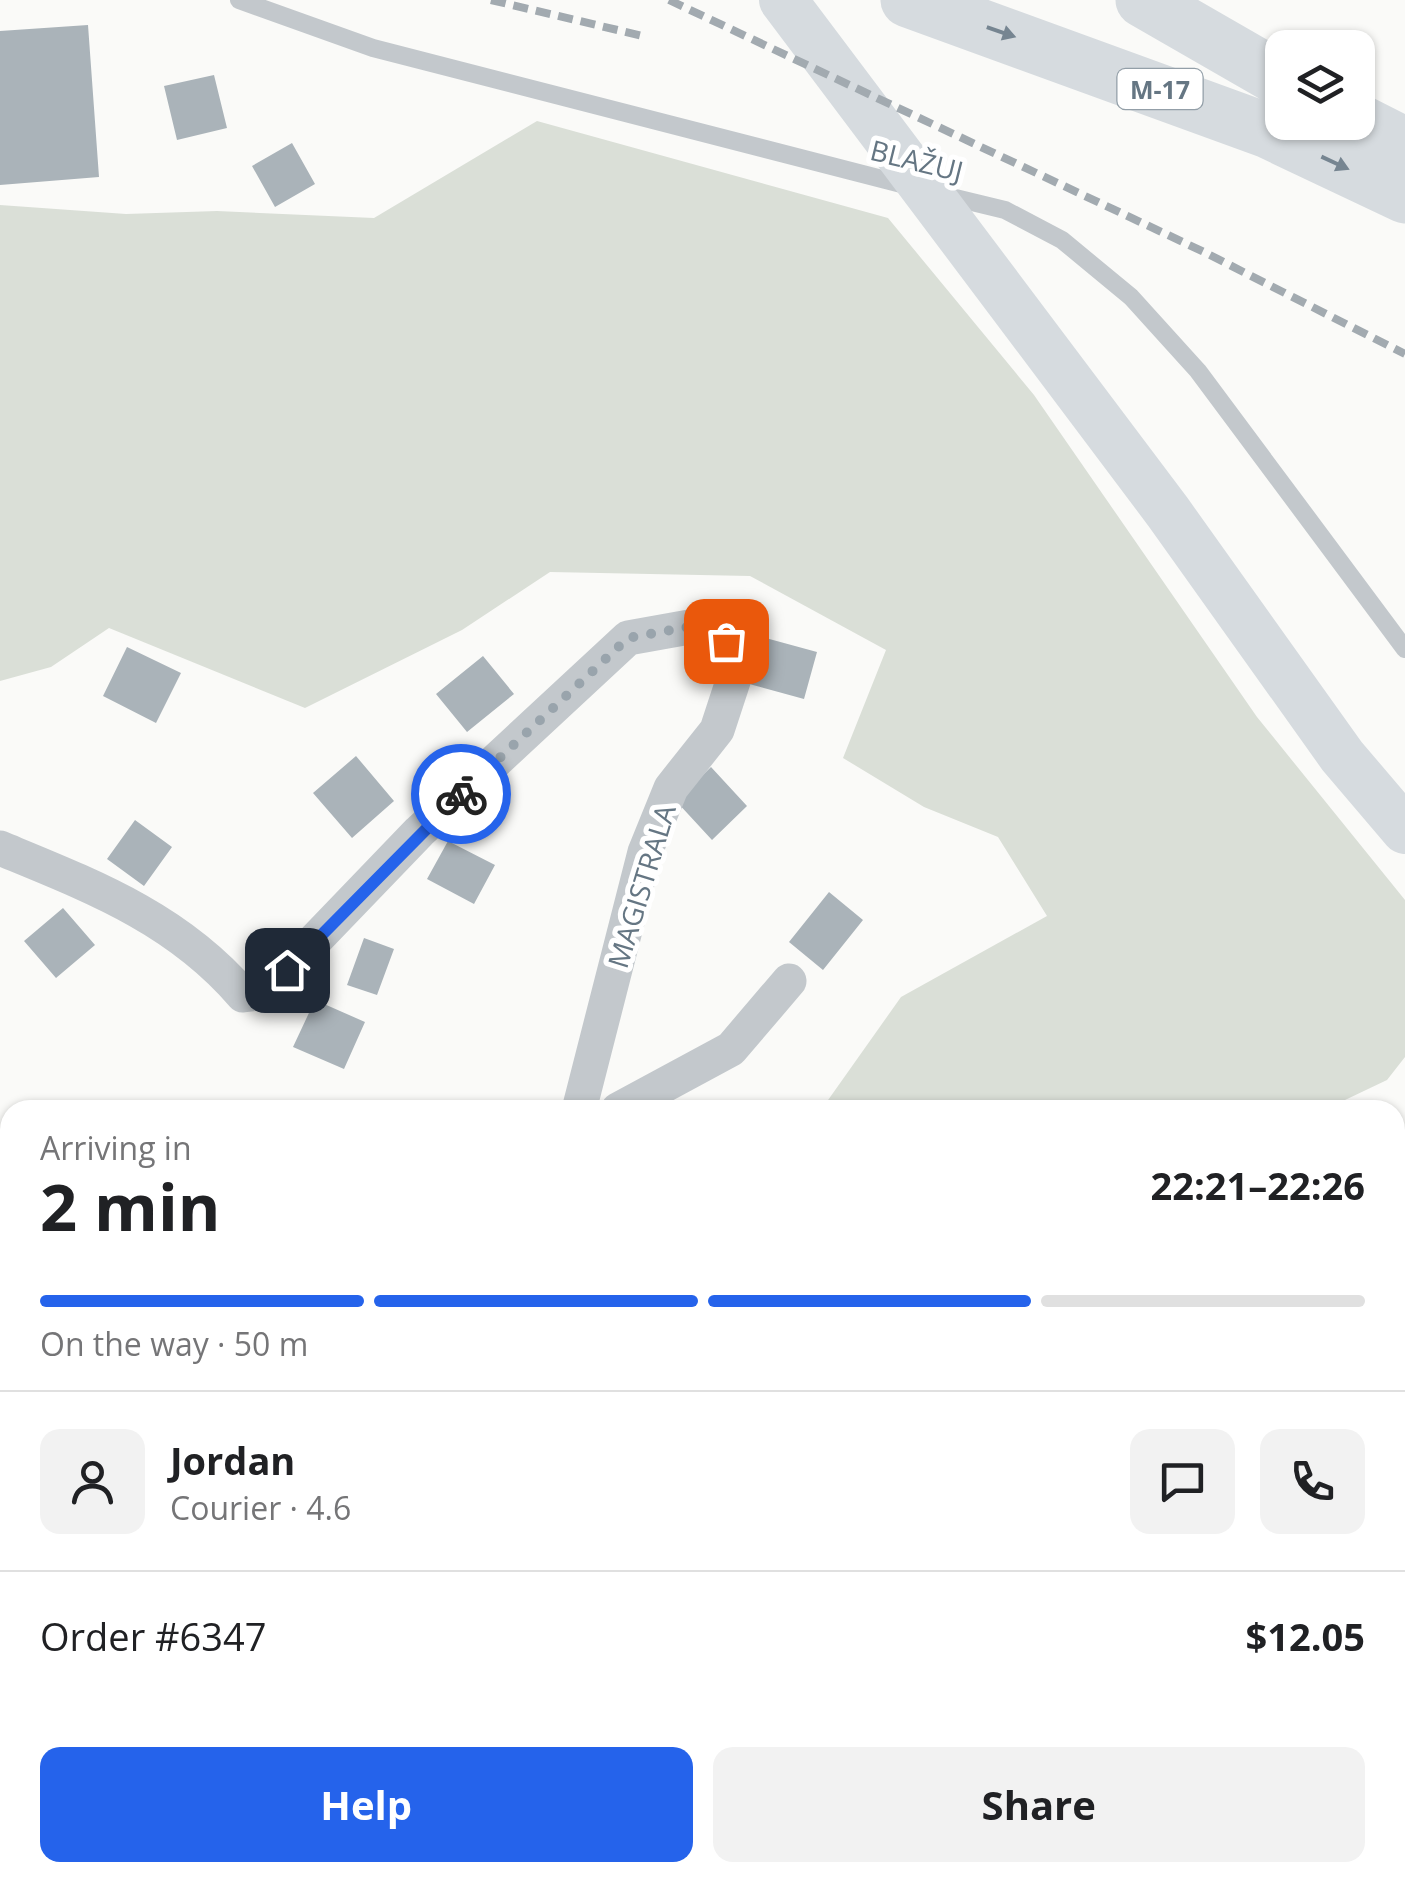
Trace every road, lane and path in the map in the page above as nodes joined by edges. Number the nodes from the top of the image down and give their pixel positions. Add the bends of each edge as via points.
1 (239, 0) edge
2 (784, 0) edge
3 (908, 0) edge
4 (1143, 0) edge
5 (1188, 19) edge
6 (1265, 69) edge
7 (1375, 130) edge
8 (1405, 145) edge
9 (1405, 196) edge
10 (1405, 649) edge
11 (1405, 830) edge
12 (0, 848) edge
13 (790, 981) dead end
14 (582, 1100) edge
15 (637, 1100) edge

1 - 10 lane, BLAŽUJ via 373,48 1005,210 1062,240 1132,297 1198,371
2 - 11 main road via 1342,756
3 -> 9 highway, M-17 via 1250,124
4 - 5 highway, M-17
5 - 6 highway, M-17
7 - 8 highway
12 - 14 street, MAGISTRALA via 148,912 184,936 243,996 265,992 419,832 628,638 694,626 726,641 738,666 717,730 671,788 645,852
13 - 15 street via 731,1049

